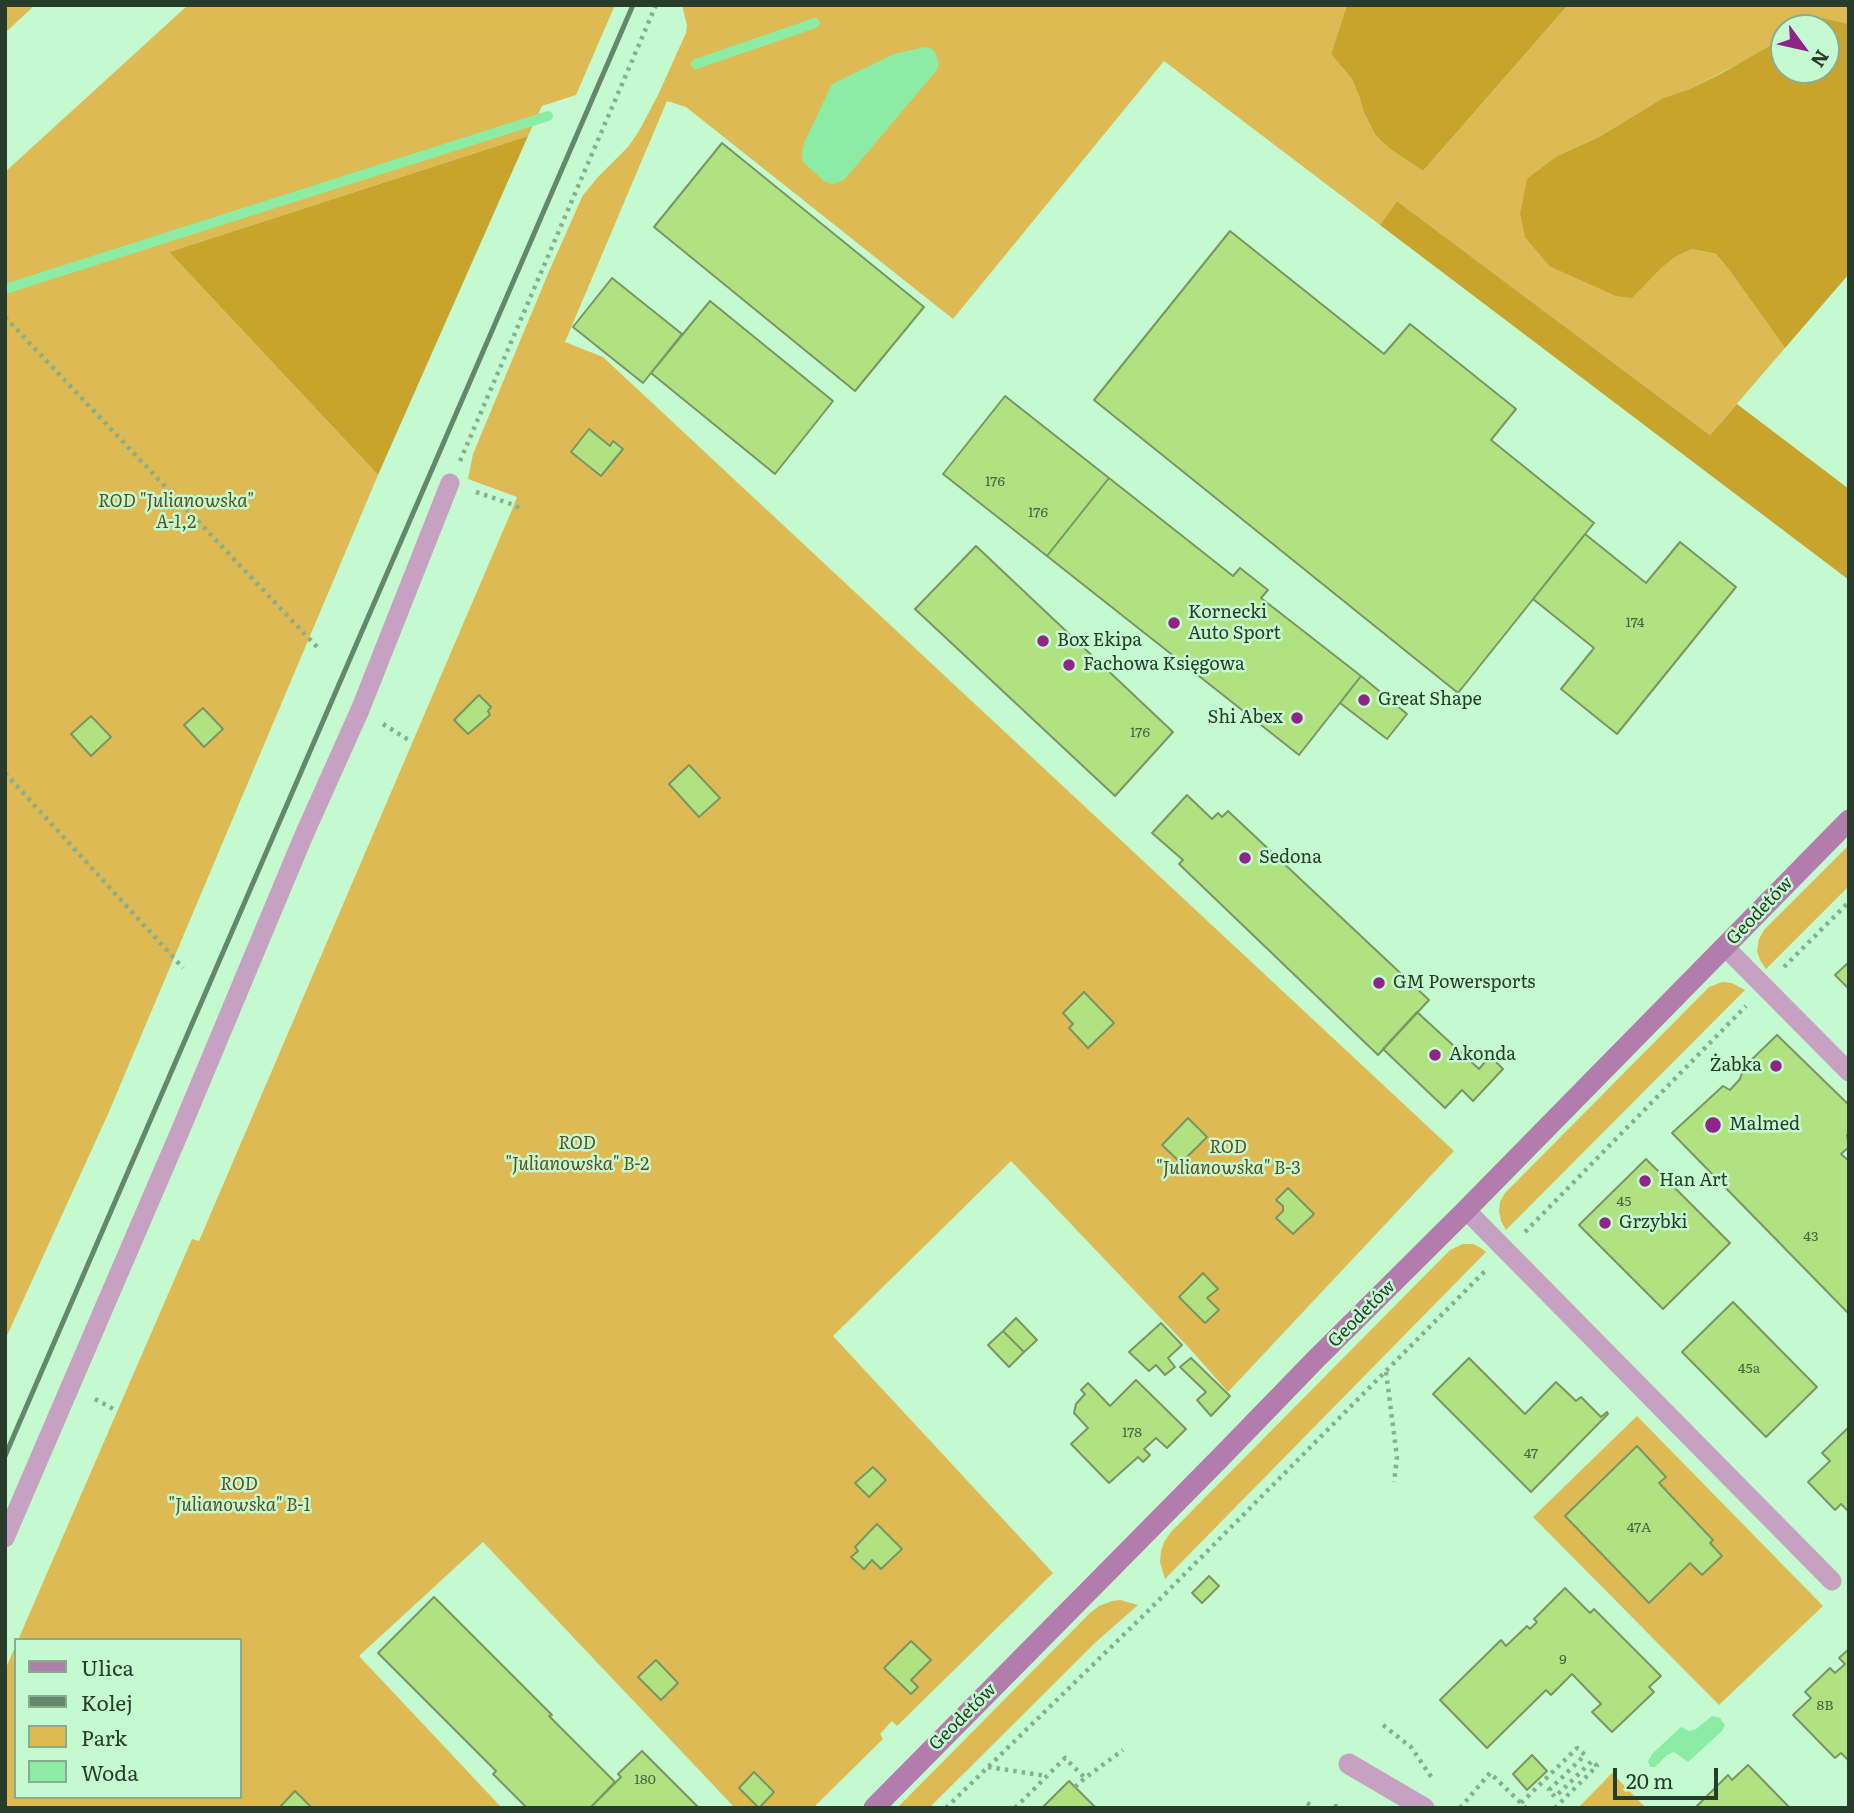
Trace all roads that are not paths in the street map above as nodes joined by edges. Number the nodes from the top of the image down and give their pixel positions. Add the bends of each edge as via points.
1 (450, 483) road end
2 (1849, 820) edge
3 (1725, 947) junction
4 (1849, 1072) edge
5 (1466, 1210) junction
6 (5, 1538) edge
7 (1832, 1581) dead end
8 (1349, 1764) dead end
9 (874, 1808) edge
10 (1424, 1808) edge

1 - 6 lane via 360,710
2 - 3 street, Geodetów
3 - 4 lane
3 - 5 street, Geodetów
5 - 7 lane
5 - 9 street, Geodetów
8 - 10 street

